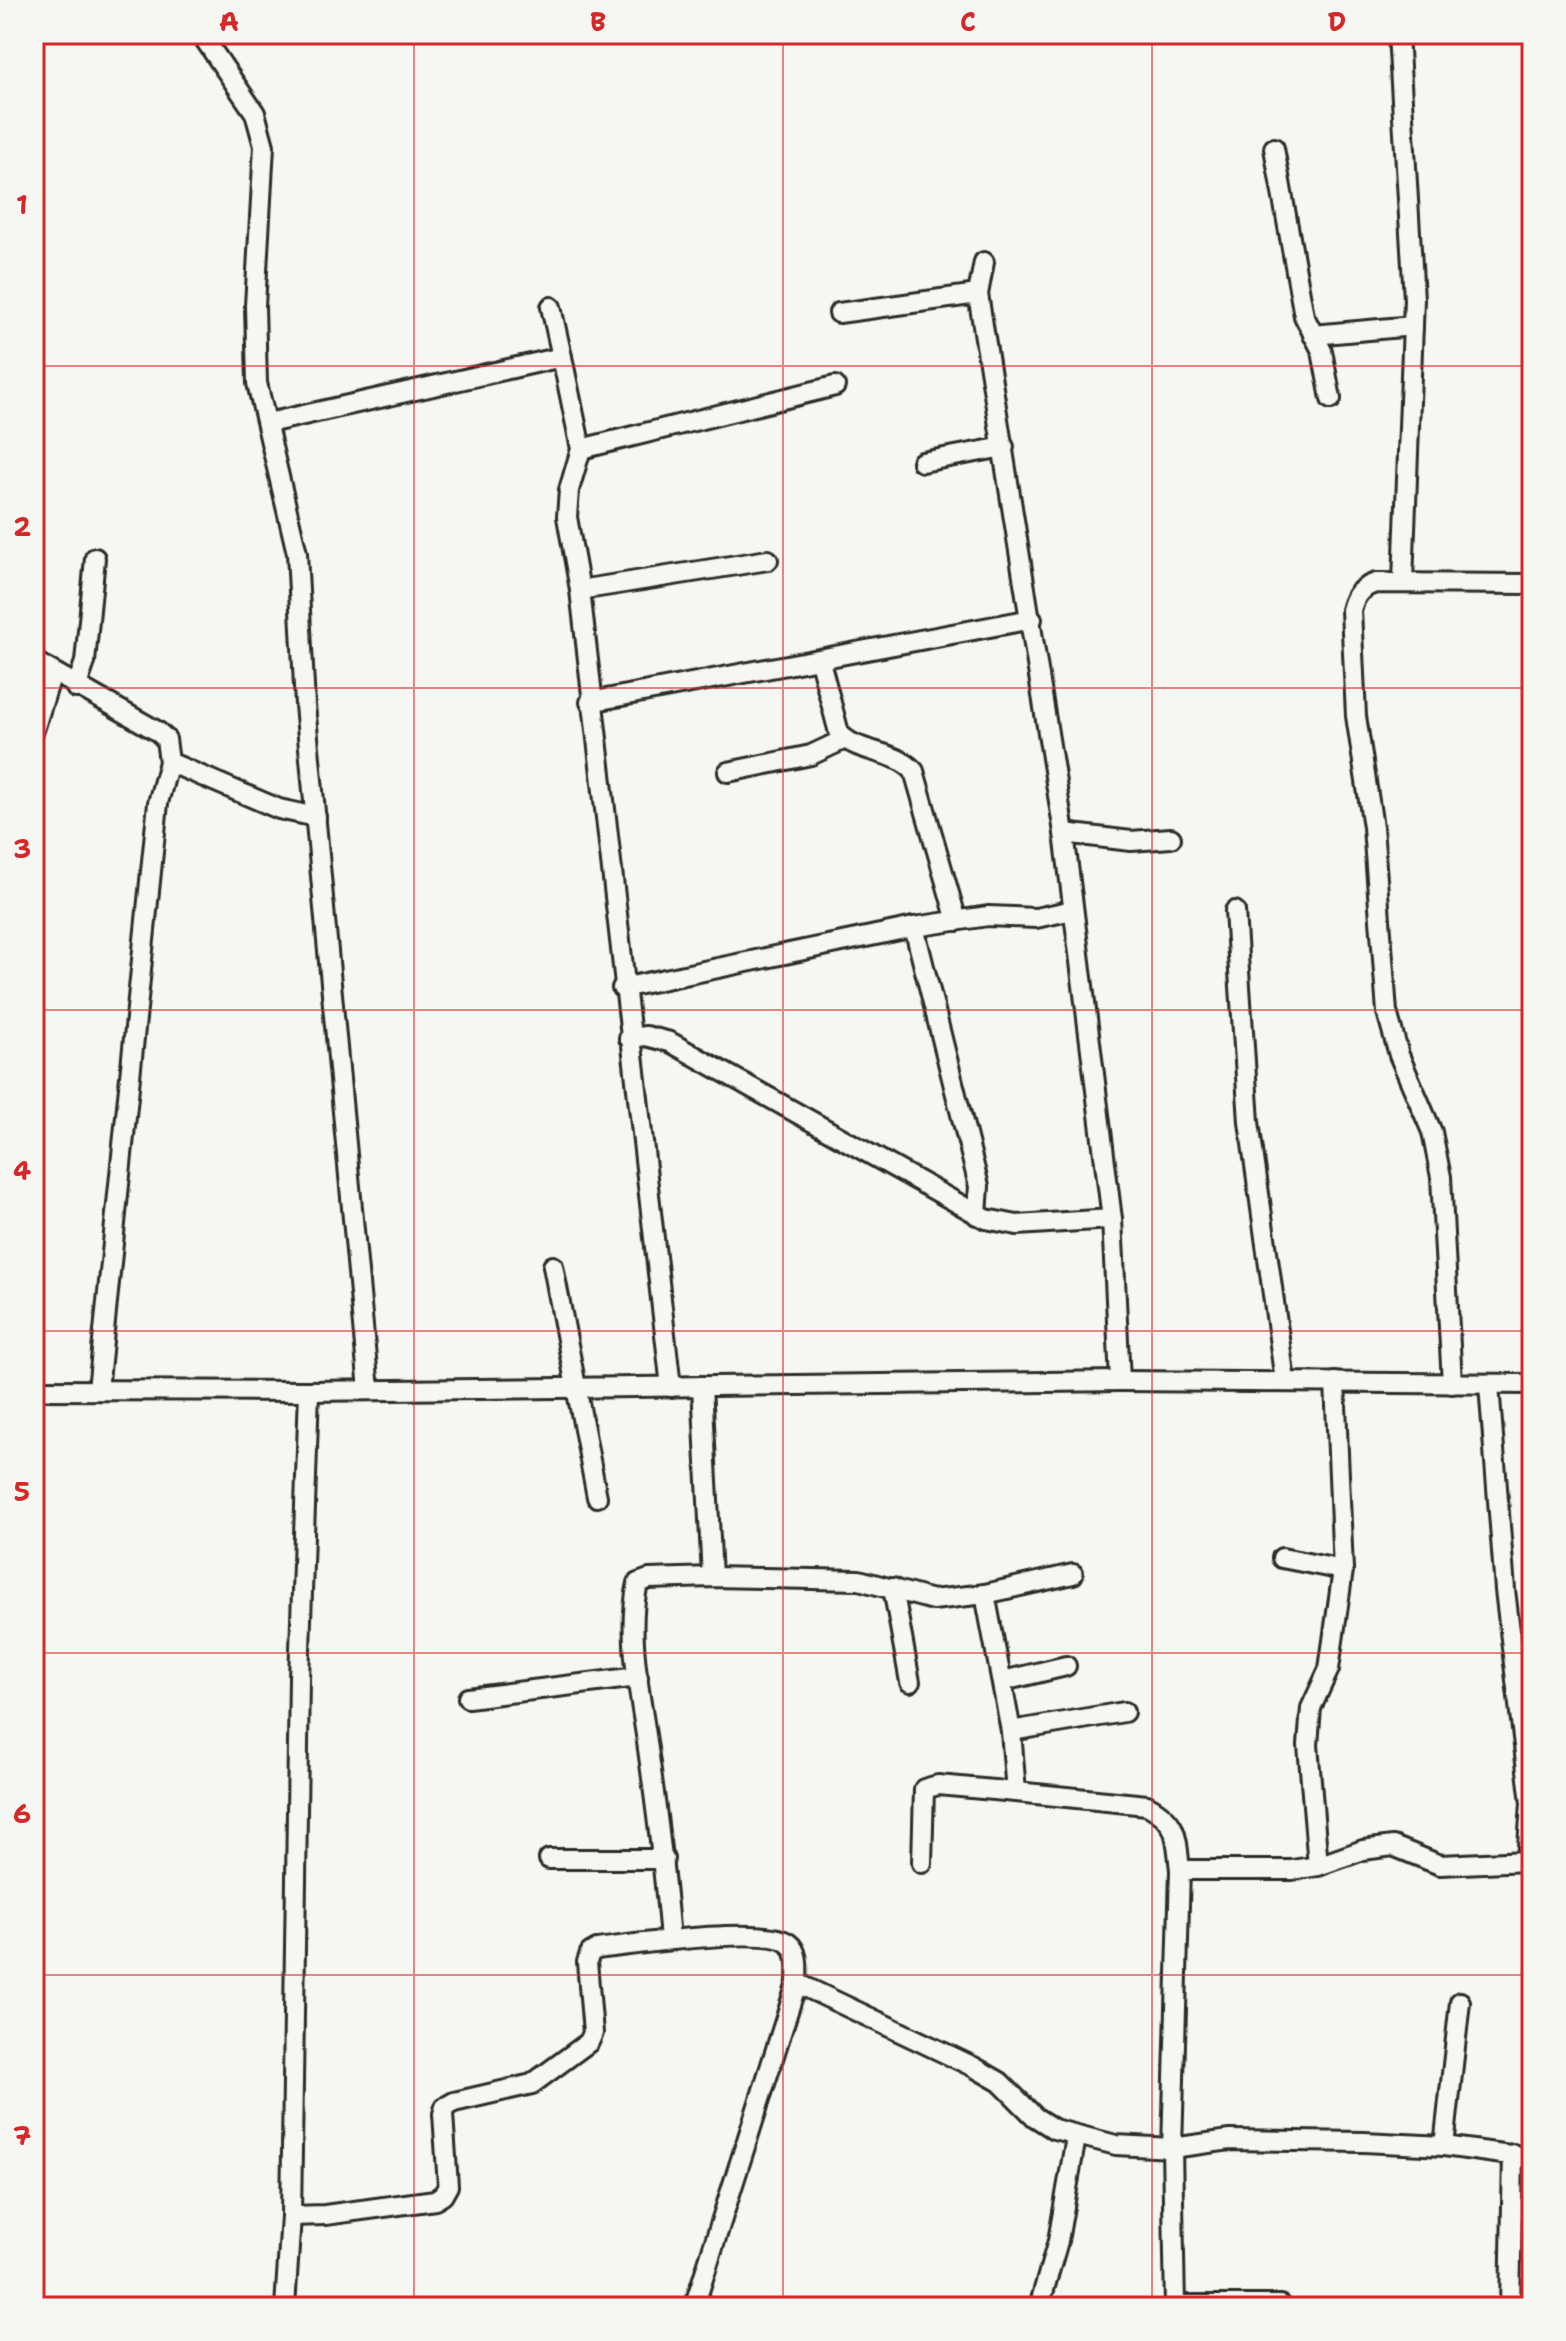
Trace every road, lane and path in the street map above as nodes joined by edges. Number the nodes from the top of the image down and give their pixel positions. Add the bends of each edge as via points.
1 (201, 34) edge
2 (1398, 34) edge
3 (1274, 148) dead end
4 (984, 262) dead end
5 (978, 294) junction
6 (551, 307) dead end
7 (839, 313) dead end
8 (1413, 326) junction
9 (1313, 335) junction
10 (562, 357) junction
11 (835, 386) dead end
12 (1331, 399) dead end
13 (268, 423) junction
14 (1004, 447) junction
15 (581, 449) junction
16 (922, 462) dead end
17 (95, 558) dead end
18 (768, 560) dead end
19 (1403, 581) junction
20 (1532, 584) edge
21 (580, 590) junction
22 (1032, 619) junction
23 (34, 661) edge
24 (820, 661) junction
25 (52, 673) junction
26 (76, 688) junction
27 (590, 702) junction
28 (34, 730) edge
29 (845, 739) junction
30 (169, 762) junction
31 (728, 772) dead end
32 (316, 817) junction
33 (1064, 833) junction
34 (1171, 838) dead end
35 (1073, 910) junction
36 (1235, 911) dead end
37 (957, 921) junction
38 (914, 927) junction
39 (622, 988) junction
40 (629, 1038) junction
41 (977, 1215) junction
42 (1112, 1219) junction
43 (553, 1266) dead end
44 (1120, 1381) junction
45 (1285, 1381) junction
46 (1335, 1382) junction
47 (1452, 1384) junction
48 (1532, 1384) edge
49 (1489, 1385) junction
50 (702, 1386) junction
51 (671, 1387) junction
52 (574, 1388) junction
53 (34, 1390) edge
54 (98, 1390) junction
55 (369, 1390) junction
56 (309, 1391) junction
57 (597, 1497) dead end
58 (1282, 1558) dead end
59 (1343, 1570) junction
60 (1073, 1574) dead end
61 (712, 1577) junction
62 (893, 1588) junction
63 (985, 1594) junction
64 (1066, 1666) dead end
65 (638, 1677) junction
66 (1003, 1681) junction
67 (910, 1682) dead end
68 (468, 1698) dead end
69 (1124, 1712) dead end
70 (1011, 1731) junction
71 (1016, 1792) junction
72 (549, 1859) dead end
73 (664, 1859) junction
74 (922, 1863) dead end
75 (1318, 1866) junction
76 (1529, 1868) edge
77 (1180, 1870) junction
78 (670, 1940) junction
79 (797, 1983) junction
80 (1460, 2002) dead end
81 (1076, 2137) junction
82 (1444, 2146) junction
83 (1172, 2148) junction
84 (1523, 2156) edge
85 (291, 2216) junction
86 (1280, 2305) edge
87 (1175, 2306) edge
88 (285, 2307) edge
89 (694, 2307) edge
90 (1039, 2307) edge
91 (1510, 2307) edge

1 - 13 street via 255,113 264,146 255,353
2 - 8 street
3 - 9 street via 1304,316
4 - 5 street
5 - 7 street
5 - 14 street
6 - 10 street
8 - 9 street
8 - 19 street
9 - 12 street via 1322,351
10 - 13 street
10 - 15 street
11 - 15 street
13 - 32 street via 297,553
14 - 16 street
14 - 22 street
15 - 21 street via 567,517
17 - 26 street via 85,662
18 - 21 street
19 - 20 street
19 - 47 street via 1366,586 1355,596 1351,644 1373,827 1387,1012 1432,1132 1441,1177
21 - 27 street
22 - 24 street
22 - 33 street
23 - 25 street
24 - 27 street
24 - 29 street
25 - 26 street
25 - 28 street
26 - 30 street via 157,731 166,739
27 - 39 street
29 - 31 street via 811,755
29 - 37 street via 893,755 914,771
30 - 32 street via 279,809
30 - 54 street via 152,850
32 - 55 street
33 - 34 street via 1131,841
33 - 35 street
35 - 37 street via 1021,919 988,916
35 - 42 street
36 - 45 street via 1249,1122
37 - 38 street
38 - 39 street
38 - 41 street via 979,1186
39 - 40 street
40 - 41 street via 670,1042
40 - 51 street
41 - 42 street via 1017,1225
42 - 44 street
43 - 52 street
44 - 45 street
44 - 50 street
45 - 46 street
46 - 47 street
46 - 59 street
47 - 49 street
48 - 49 street
49 - 76 street via 1505,1590 1531,1803
50 - 51 street
50 - 61 street
51 - 52 street
52 - 55 street
52 - 57 street
53 - 54 street
54 - 56 street
55 - 56 street
56 - 85 street via 298,1710
58 - 59 street
59 - 75 street via 1329,1669 1311,1708 1308,1745
60 - 63 street
61 - 62 street via 859,1580
61 - 65 street via 638,1583
62 - 63 street via 933,1600
62 - 67 street
63 - 66 street
64 - 66 street
65 - 68 street
65 - 73 street
66 - 70 street
69 - 70 street
70 - 71 street
71 - 74 street via 938,1785 924,1789
71 - 77 street via 1147,1805 1166,1815 1175,1830
72 - 73 street
73 - 78 street
75 - 76 street via 1393,1846 1440,1865
75 - 77 street
77 - 83 street
78 - 79 street via 778,1937 798,1957
78 - 85 street via 590,1953 589,2042 532,2084 445,2107 448,2186 443,2195
79 - 81 street via 974,2067 1000,2082 1035,2117
79 - 89 street
80 - 82 street
81 - 83 street
81 - 90 street via 1058,2241
82 - 83 street via 1230,2140
82 - 84 street
83 - 87 street
84 - 91 street
85 - 88 street
86 - 87 street

